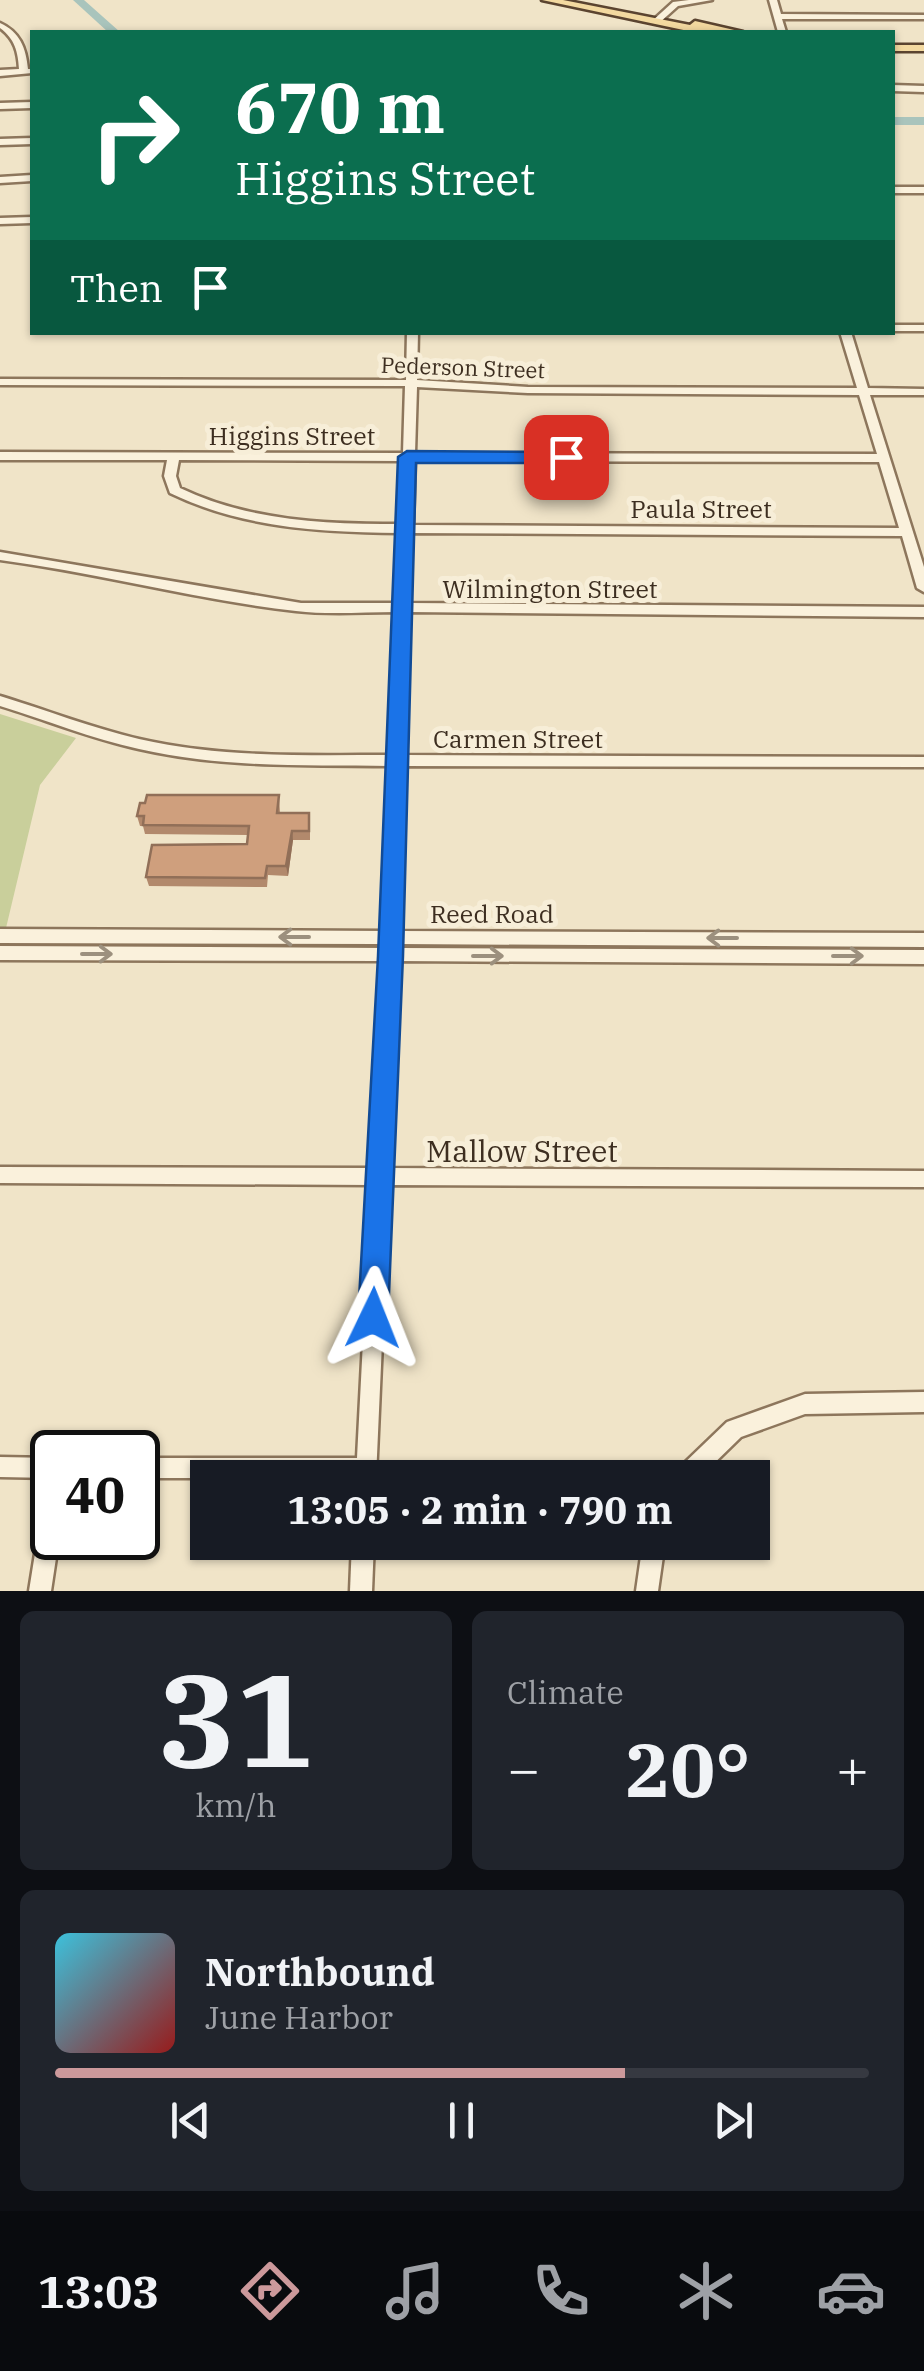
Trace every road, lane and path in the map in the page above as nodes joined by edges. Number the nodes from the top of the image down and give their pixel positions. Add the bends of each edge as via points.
1 (548, 0) edge
2 (581, 0) edge
3 (708, 0) edge
4 (773, 0) edge
5 (777, 16) junction
6 (924, 17) edge
7 (658, 19) junction
8 (0, 25) edge
9 (699, 30) edge
10 (725, 30) edge
11 (781, 30) edge
12 (895, 52) edge
13 (924, 52) edge
14 (0, 72) edge
15 (28, 72) edge
16 (895, 88) edge
17 (924, 89) edge
18 (30, 105) edge
19 (0, 106) edge
20 (30, 141) edge
21 (0, 142) edge
22 (30, 178) edge
23 (0, 180) edge
24 (895, 190) edge
25 (924, 190) edge
26 (30, 220) edge
27 (0, 221) edge
28 (895, 328) edge
29 (924, 328) edge
30 (413, 335) edge
31 (846, 335) edge
32 (0, 382) edge
33 (410, 383) junction
34 (863, 392) junction
35 (924, 392) edge
36 (0, 456) edge
37 (174, 457) junction
38 (407, 457) junction
39 (884, 458) junction
40 (405, 530) junction
41 (907, 532) junction
42 (0, 556) edge
43 (924, 588) edge
44 (401, 610) junction
45 (924, 612) edge
46 (0, 701) edge
47 (397, 760) junction
48 (924, 762) edge
49 (0, 936) edge
50 (924, 940) edge
51 (31, 945) junction
52 (391, 947) junction
53 (788, 947) junction
54 (0, 953) edge
55 (924, 957) edge
56 (0, 1175) edge
57 (379, 1177) junction
58 (924, 1179) edge
59 (924, 1402) edge
60 (367, 1460) edge
61 (702, 1460) edge
62 (0, 1467) edge
63 (30, 1468) edge
64 (160, 1468) edge
65 (190, 1469) edge
66 (45, 1560) edge
67 (362, 1560) edge
68 (651, 1560) edge
69 (40, 1591) edge
70 (361, 1591) edge
71 (647, 1591) edge

1 - 7 main road
2 - 7 main road
3 - 7 street via 676,4
4 - 5 street
5 - 6 street
5 - 11 street
7 - 9 main road
7 - 10 main road
8 - 15 street via 20,46
12 - 13 main road
14 - 15 street
16 - 17 street
18 - 19 street
20 - 21 street
22 - 23 street
24 - 25 street
26 - 27 street
28 - 29 street
30 - 33 street
31 - 34 street
32 - 33 street, Pederson Street
33 - 34 street, Pederson Street
33 - 38 street
34 - 35 street, Pederson Street
34 - 39 street
36 - 37 street, Higgins Street
37 - 38 street, Higgins Street
37 - 40 street, Paula Street via 174,490 191,499 295,524
38 - 39 street, Higgins Street
38 - 40 street
39 - 41 street
40 - 41 street, Paula Street
40 - 44 street
41 - 43 street
42 - 44 street, Wilmington Street via 230,599
44 - 45 street, Wilmington Street
44 - 47 street
46 - 47 street, Carmen Street via 168,750
47 - 48 street, Carmen Street
47 - 52 street
49 - 51 street, Reed Road
50 - 53 street, Reed Road
51 - 52 street, Reed Road
51 - 54 street, Reed Road
52 - 53 street, Reed Road
52 - 57 street
53 -> 55 street, Reed Road
56 - 57 street, Mallow Street
57 - 58 street, Mallow Street
57 - 60 street
59 - 61 street via 805,1404 734,1429
62 - 63 street
64 - 65 street
66 - 69 street
67 - 70 street
68 - 71 street

